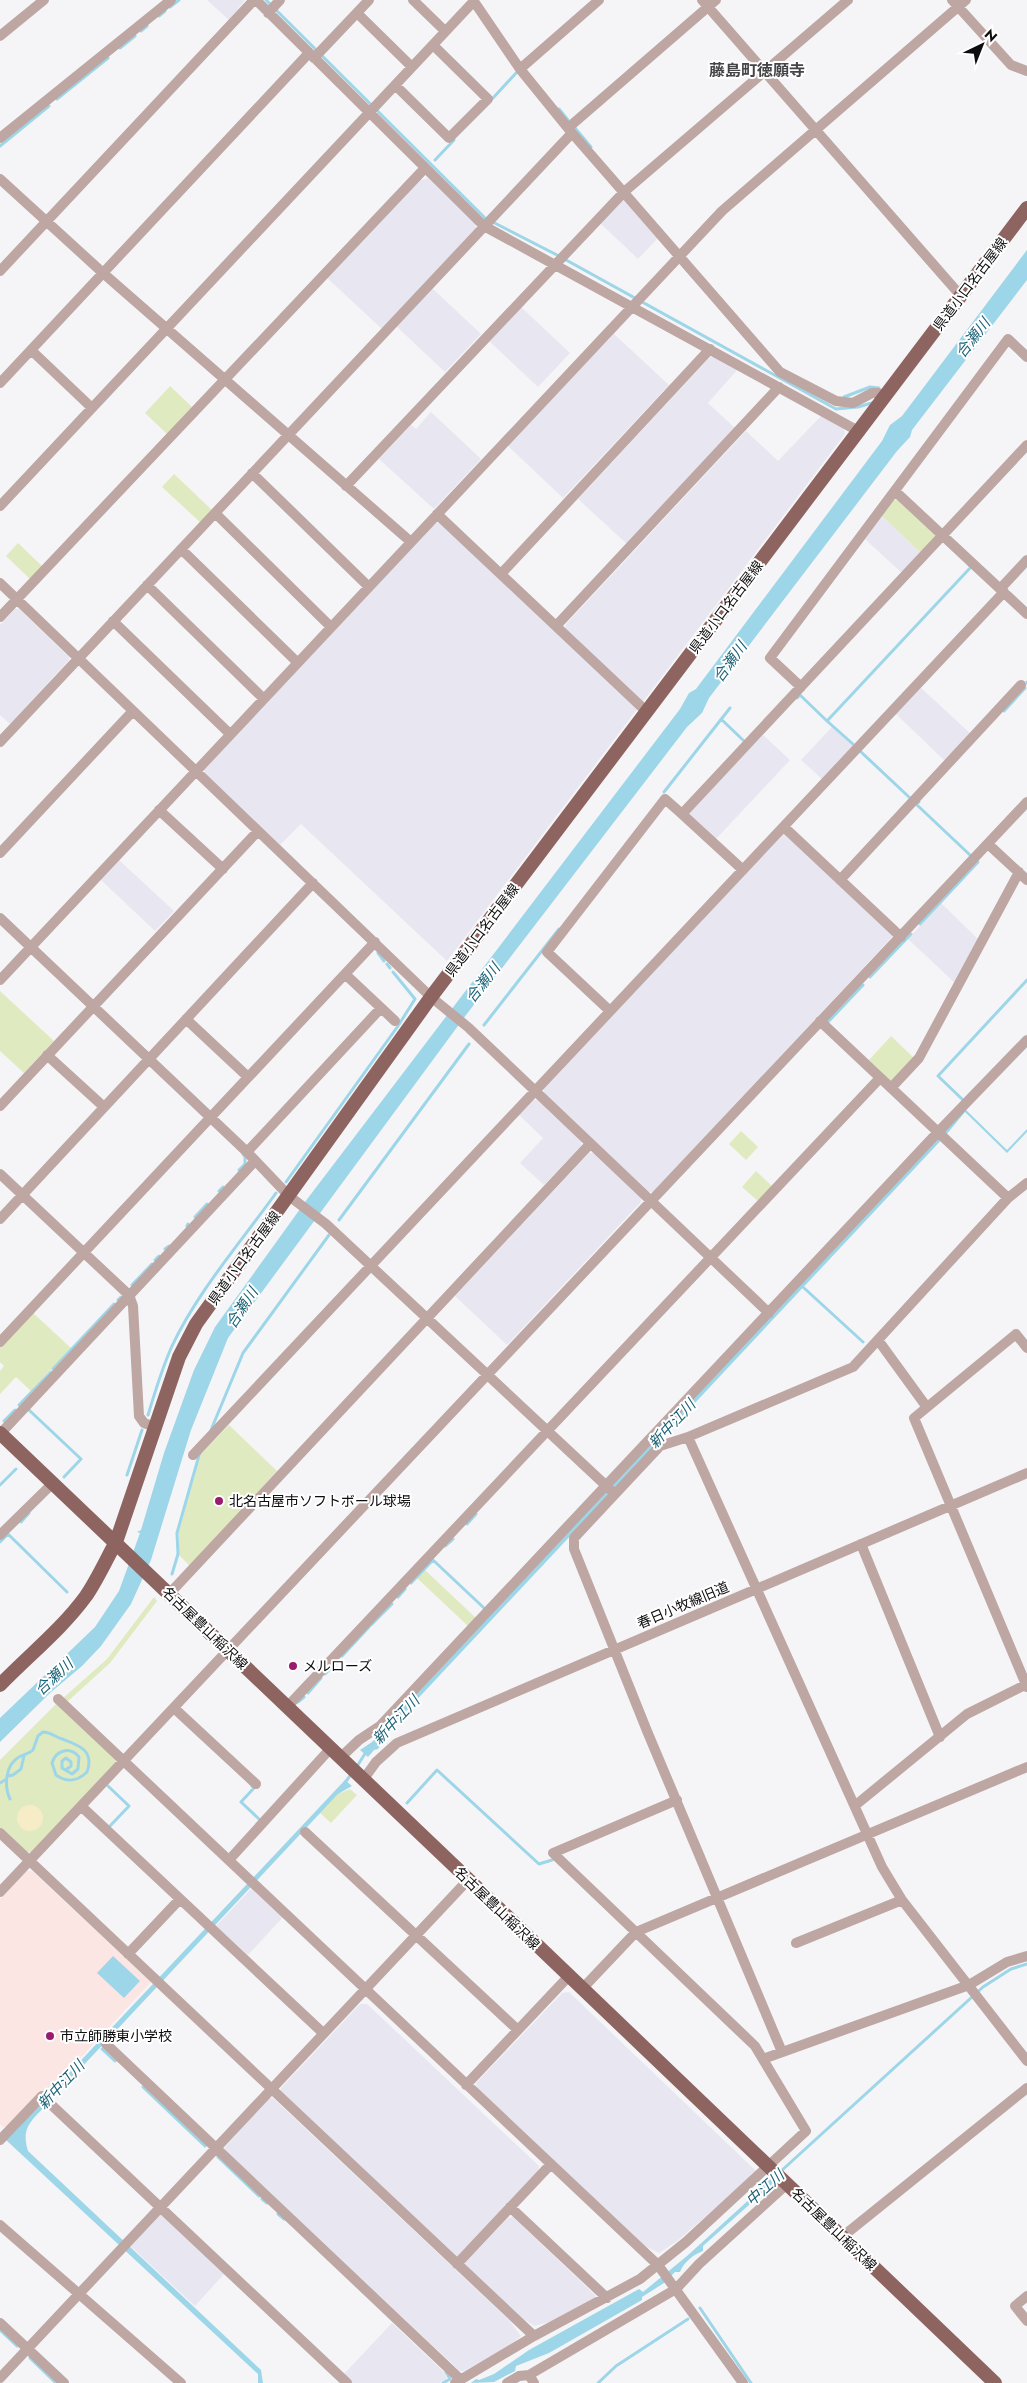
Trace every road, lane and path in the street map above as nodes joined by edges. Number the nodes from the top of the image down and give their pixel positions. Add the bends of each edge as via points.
1 (44, 0) edge
2 (171, 0) edge
3 (255, 0) edge
4 (369, 0) edge
5 (414, 0) edge
6 (599, 0) edge
7 (716, 0) edge
8 (848, 0) edge
9 (473, 1) edge
10 (959, 2) edge
11 (705, 4) edge
12 (274, 7) edge
13 (357, 13) junction
14 (445, 31) junction
15 (0, 36) edge
16 (433, 45) junction
17 (315, 54) junction
18 (412, 67) junction
19 (520, 69) junction
20 (1027, 71) edge
21 (765, 72) junction
22 (396, 85) junction
23 (373, 109) junction
24 (570, 130) junction
25 (815, 132) junction
26 (0, 138) edge
27 (425, 168) junction
28 (0, 180) edge
29 (624, 192) junction
30 (1027, 208) edge
31 (46, 222) junction
32 (488, 222) junction
33 (680, 257) junction
34 (558, 260) junction
35 (0, 271) edge
36 (102, 273) junction
37 (961, 296) junction
38 (637, 303) junction
39 (166, 329) junction
40 (710, 349) junction
41 (31, 350) junction
42 (1027, 357) edge
43 (224, 379) junction
44 (0, 383) edge
45 (779, 387) junction
46 (886, 397) junction
47 (92, 408) junction
48 (860, 432) junction
49 (288, 435) junction
50 (1027, 445) edge
51 (252, 473) junction
52 (346, 486) junction
53 (896, 492) junction
54 (0, 506) edge
55 (215, 513) junction
56 (437, 514) junction
57 (943, 535) junction
58 (411, 542) junction
59 (181, 549) junction
60 (1027, 560) edge
61 (501, 574) junction
62 (0, 583) edge
63 (147, 585) junction
64 (368, 586) junction
65 (1002, 590) junction
66 (16, 600) junction
67 (1027, 614) edge
68 (0, 617) edge
69 (113, 622) junction
70 (556, 626) junction
71 (331, 627) junction
72 (77, 659) junction
73 (298, 662) junction
74 (1021, 685) dead end
75 (801, 687) junction
76 (264, 698) junction
77 (132, 712) junction
78 (646, 712) junction
79 (230, 734) junction
80 (0, 742) edge
81 (196, 771) junction
82 (1027, 802) edge
83 (159, 810) junction
84 (682, 814) junction
85 (784, 827) junction
86 (258, 831) junction
87 (988, 844) junction
88 (0, 853) edge
89 (223, 869) junction
90 (743, 870) junction
91 (1019, 872) junction
92 (840, 880) junction
93 (1027, 880) edge
94 (313, 883) junction
95 (0, 918) edge
96 (901, 937) junction
97 (375, 942) junction
98 (31, 947) junction
99 (345, 974) junction
100 (0, 980) edge
101 (435, 1001) junction
102 (94, 1006) junction
103 (381, 1008) junction
104 (610, 1011) junction
105 (186, 1019) junction
106 (395, 1021) dead end
107 (820, 1021) junction
108 (1027, 1040) edge
109 (47, 1055) junction
110 (149, 1058) junction
111 (248, 1077) junction
112 (880, 1078) junction
113 (892, 1088) junction
114 (535, 1092) junction
115 (0, 1106) edge
116 (104, 1107) junction
117 (211, 1117) junction
118 (940, 1135) junction
119 (590, 1144) junction
120 (247, 1152) junction
121 (255, 1162) junction
122 (0, 1174) edge
123 (1027, 1183) edge
124 (22, 1195) junction
125 (292, 1198) junction
126 (1008, 1198) junction
127 (650, 1201) junction
128 (0, 1219) edge
129 (83, 1252) junction
130 (711, 1258) junction
131 (371, 1266) junction
132 (128, 1295) junction
133 (769, 1313) junction
134 (427, 1318) junction
135 (878, 1340) junction
136 (0, 1342) edge
137 (1027, 1348) edge
138 (488, 1375) junction
139 (926, 1406) junction
140 (154, 1427) junction
141 (547, 1431) junction
142 (0, 1433) edge
143 (688, 1436) junction
144 (193, 1455) dead end
145 (1027, 1473) edge
146 (53, 1483) junction
147 (610, 1490) junction
148 (951, 1505) junction
149 (0, 1535) edge
150 (116, 1542) junction
151 (861, 1544) junction
152 (757, 1588) junction
153 (170, 1593) junction
154 (615, 1649) junction
155 (228, 1650) junction
156 (0, 1685) edge
157 (1027, 1685) edge
158 (58, 1699) dead end
159 (287, 1707) junction
160 (174, 1708) junction
161 (940, 1737) junction
162 (339, 1758) junction
163 (124, 1761) junction
164 (1027, 1767) edge
165 (362, 1779) junction
166 (256, 1784) dead end
167 (677, 1800) junction
168 (856, 1804) dead end
169 (81, 1806) junction
170 (305, 1832) dead end
171 (0, 1833) edge
172 (866, 1834) junction
173 (229, 1860) junction
174 (29, 1861) junction
175 (468, 1880) junction
176 (0, 1892) edge
177 (717, 1897) junction
178 (180, 1899) junction
179 (902, 1900) junction
180 (636, 1932) junction
181 (416, 1935) junction
182 (796, 1943) dead end
183 (128, 1954) junction
184 (1027, 1956) edge
185 (568, 1977) junction
186 (969, 1986) junction
187 (582, 1989) junction
188 (364, 1990) junction
189 (518, 2030) junction
190 (323, 2033) junction
191 (106, 2044) dead end
192 (782, 2052) junction
193 (763, 2059) junction
194 (1027, 2061) edge
195 (466, 2085) junction
196 (272, 2088) junction
197 (1027, 2088) edge
198 (1, 2136) edge
199 (215, 2148) junction
200 (551, 2164) junction
201 (768, 2166) junction
202 (786, 2184) junction
203 (161, 2207) junction
204 (510, 2207) junction
205 (0, 2225) edge
206 (842, 2237) junction
207 (457, 2264) junction
208 (657, 2264) junction
209 (674, 2287) junction
210 (79, 2294) junction
211 (1027, 2296) edge
212 (607, 2298) junction
213 (1027, 2321) edge
214 (0, 2323) edge
215 (534, 2336) junction
216 (28, 2349) junction
217 (0, 2378) edge
218 (531, 2379) edge
219 (458, 2381) edge
220 (64, 2383) edge
221 (181, 2383) edge
222 (347, 2383) edge
223 (508, 2383) edge
224 (743, 2383) edge
225 (995, 2383) edge

1 - 15 street
2 - 26 street
3 - 12 street
3 - 31 street
4 - 13 street
5 - 14 street
6 - 19 street
7 - 11 street
8 - 21 street
9 - 14 street
9 - 19 street
10 - 20 street via 1011,65
10 - 25 street
11 - 21 street
11 - 24 street
12 - 17 street
13 - 17 street
13 - 18 street
14 - 16 street
16 - 18 street
16 - 22 street via 488,98 449,138
17 - 23 street
17 - 36 street
18 - 22 street
19 - 24 street
21 - 25 street
21 - 29 street
22 - 23 street
23 - 27 street
23 - 39 street
24 - 29 street
24 - 32 street
25 - 33 street via 722,211
25 - 37 street via 845,161
27 - 32 street
27 - 43 street
28 - 31 street
29 - 33 street
29 - 34 street
30 - 37 main road, 県道小口名古屋線
31 - 35 street
31 - 36 street
32 - 34 street
32 - 49 street
33 - 38 street
33 - 46 street via 780,372 836,401 853,403 872,393
34 - 38 street
34 - 52 street
36 - 39 street
36 - 41 street
37 - 46 main road, 県道小口名古屋線
38 - 40 street
38 - 56 street
39 - 43 street
39 - 47 street
40 - 45 street
40 - 61 street
41 - 44 street
41 - 47 street
42 - 53 street via 1008,338
43 - 49 street
43 - 66 street
45 - 48 street
45 - 70 street
46 - 48 main road, 県道小口名古屋線
47 - 54 street
48 - 78 main road, 県道小口名古屋線
49 - 51 street
49 - 52 street
50 - 57 street
51 - 55 street
51 - 64 street
52 - 58 street
53 - 57 street
53 - 75 street via 770,658
55 - 59 street
55 - 71 street
56 - 58 street
56 - 61 street
57 - 65 street
57 - 75 street
58 - 64 street
59 - 63 street
59 - 73 street
60 - 65 street
61 - 70 street
62 - 66 street
63 - 69 street
63 - 76 street
64 - 71 street
65 - 67 street
65 - 85 street
66 - 68 street
66 - 72 street
69 - 72 street
69 - 79 street
70 - 78 street
71 - 73 street
72 - 77 street
72 - 80 street
73 - 76 street
74 - 92 street
75 - 84 street
76 - 79 street
77 - 81 street
77 - 88 street
78 - 101 main road, 県道小口名古屋線
79 - 81 street
81 - 83 street
81 - 86 street
82 - 87 street
83 - 89 street
83 - 98 street
84 - 90 street
84 - 104 street via 665,799 547,952
85 - 90 street
85 - 92 street
86 - 89 street
86 - 94 street
87 - 91 street
87 - 96 street
89 - 102 street
90 - 104 street
91 - 93 street
91 - 113 street via 919,1058
92 - 96 street
94 - 97 street
94 - 105 street
95 - 98 street
96 - 107 street
97 - 99 street
97 - 101 street
98 - 100 street
98 - 102 street
99 - 103 street
99 - 111 street
101 - 114 street via 467,1026
101 - 125 main road, 県道小口名古屋線
102 - 109 street
102 - 110 street
103 - 106 street
103 - 120 street
104 - 114 street
105 - 110 street
105 - 111 street
107 - 112 street
107 - 127 street
108 - 118 street
109 - 115 street
109 - 116 street
110 - 116 street
110 - 117 street
111 - 117 street
112 - 113 street
112 - 130 street
113 - 118 street
114 - 119 street
114 - 131 street
116 - 124 street
117 - 120 street
117 - 129 street
118 - 126 street
118 - 133 street
119 - 127 street
119 - 134 street
120 - 121 street
121 - 125 street
121 - 132 street
122 - 124 street
123 - 126 street
124 - 128 street
124 - 129 street
125 - 131 street via 323,1221
125 - 140 main road, 県道小口名古屋線 via 196,1324 179,1356
126 - 135 street
127 - 130 street
127 - 138 street
129 - 132 street
129 - 136 street
130 - 133 street
130 - 141 street
131 - 134 street
131 - 144 street
132 - 140 street via 133,1306 139,1416 144,1424
132 - 142 street
133 - 147 street
134 - 138 street
134 - 153 street
135 - 139 street
135 - 143 street via 853,1367
137 - 139 street via 1016,1334 988,1360
138 - 141 street
138 - 155 street
139 - 148 street via 914,1418
140 - 150 main road, 県道小口名古屋線
141 - 147 street
141 - 159 street
142 - 146 main road, 名古屋豊山稲沢線
143 - 147 street via 660,1446
143 - 152 street
145 - 148 street, 春日小牧線旧道
146 - 149 street
146 - 150 main road, 名古屋豊山稲沢線
147 - 154 street via 574,1538 574,1549
147 - 162 street via 380,1726
148 - 151 street, 春日小牧線旧道
148 - 157 street
150 - 153 main road, 名古屋豊山稲沢線
150 - 156 main road, 県道小口名古屋線 via 88,1593 70,1616
151 - 152 street, 春日小牧線旧道
151 - 161 street
152 - 154 street, 春日小牧線旧道
152 - 172 street
153 - 155 main road, 名古屋豊山稲沢線
154 - 165 street, 春日小牧線旧道 via 397,1743
154 - 167 street
155 - 159 main road, 名古屋豊山稲沢線
155 - 160 street
157 - 161 street via 967,1714
158 - 163 street
159 - 162 main road, 名古屋豊山稲沢線
160 - 163 street
160 - 166 street
161 - 168 street
162 - 165 main road, 名古屋豊山稲沢線
162 - 173 street
163 - 169 street
163 - 173 street
164 - 172 street
165 - 175 main road, 名古屋豊山稲沢線
167 - 177 street
167 - 180 street via 553,1853
169 - 174 street
169 - 178 street
170 - 181 street
171 - 174 street
172 - 177 street
172 - 179 street
173 - 188 street
174 - 176 street
174 - 183 street
175 - 181 street
175 - 185 main road, 名古屋豊山稲沢線
177 - 180 street
177 - 192 street
178 - 183 street
178 - 190 street
179 - 182 street
179 - 186 street
180 - 187 street
180 - 193 street via 755,2046
181 - 188 street
181 - 189 street
183 - 196 street
184 - 186 street via 1007,1962
185 - 187 main road, 名古屋豊山稲沢線
185 - 189 street
186 - 192 street
186 - 194 street
187 - 201 main road, 名古屋豊山稲沢線
188 - 190 street
188 - 195 street
189 - 195 street
190 - 196 street
191 - 199 street
192 - 193 street
193 - 201 street via 806,2131
195 - 200 street
196 - 199 street
196 - 207 street
197 - 206 street
198 - 203 street via 42,2096
199 - 203 street
199 - 219 street
200 - 204 street
200 - 208 street
201 - 202 main road, 名古屋豊山稲沢線
201 - 208 street via 686,2242
202 - 206 main road, 名古屋豊山稲沢線
202 - 209 street
203 - 210 street
203 - 222 street
204 - 207 street
204 - 212 street
205 - 210 street
206 - 225 main road, 名古屋豊山稲沢線
207 - 215 street
208 - 209 street
208 - 212 street via 628,2287
209 - 218 street
209 - 224 street
210 - 216 street
210 - 221 street
211 - 213 street via 1015,2306
212 - 215 street
214 - 216 street
215 - 219 street
216 - 217 street
216 - 220 street
218 - 223 street via 519,2376

